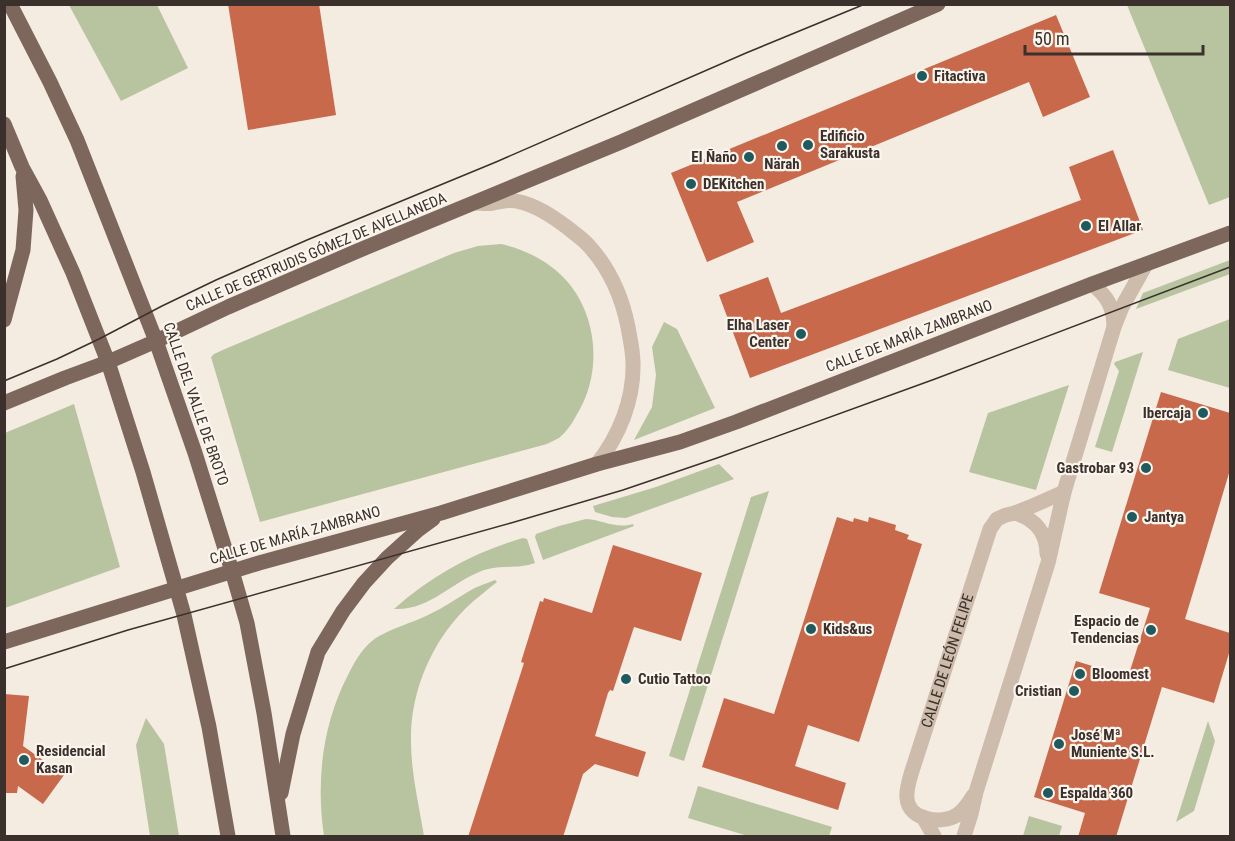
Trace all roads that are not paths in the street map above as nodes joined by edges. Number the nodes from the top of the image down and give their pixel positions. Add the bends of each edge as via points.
1 (10, 4) edge
2 (938, 4) edge
3 (4, 124) edge
4 (22, 167) junction
5 (475, 203) junction
6 (1230, 232) edge
7 (1145, 266) junction
8 (1092, 284) junction
9 (4, 320) edge
10 (1114, 327) junction
11 (156, 341) junction
12 (108, 362) junction
13 (4, 403) edge
14 (597, 464) junction
15 (1064, 492) junction
16 (441, 513) junction
17 (1015, 513) junction
18 (1047, 563) junction
19 (232, 571) junction
20 (177, 588) junction
21 (4, 642) edge
22 (976, 792) junction
23 (279, 807) junction
24 (923, 817) junction
25 (228, 837) edge
26 (283, 837) edge
27 (934, 837) edge
28 (964, 837) edge

1 - 11 main road, CALLE DEL VALLE DE BROTO via 77,140
2 - 5 main road, CALLE DE GERTRUDIS GÓMEZ DE AVELLANEDA
3 - 4 main road
4 - 9 main road via 26,210 23,250
4 - 12 main road via 74,273
5 - 11 main road, CALLE DE GERTRUDIS GÓMEZ DE AVELLANEDA
5 - 14 street, CALLE DE GERTRUDIS GÓMEZ DE AVELLANEDA via 515,201 554,217 588,245 619,295 631,343 633,380 624,419
6 - 7 main road, CALLE DE MARÍA ZAMBRANO
7 - 8 main road, CALLE DE MARÍA ZAMBRANO
7 - 10 street
8 - 10 street via 1110,303
8 - 14 main road, CALLE DE MARÍA ZAMBRANO via 736,422
10 - 15 street
11 - 12 main road, CALLE DE GERTRUDIS GÓMEZ DE AVELLANEDA
11 - 19 main road, CALLE DEL VALLE DE BROTO
12 - 13 main road, CALLE DE GERTRUDIS GÓMEZ DE AVELLANEDA
12 - 20 main road
14 - 16 main road, CALLE DE MARÍA ZAMBRANO
15 - 17 street, CALLE DE LEÓN FELIPE
15 - 18 street
16 - 19 main road, CALLE DE MARÍA ZAMBRANO
16 - 23 main road via 387,558 364,583 318,652 292,734
17 - 18 street via 1036,524 1043,533
17 - 24 street, CALLE DE LEÓN FELIPE via 997,519 990,529 911,774 906,798 909,808
18 - 22 street
19 - 20 main road, CALLE DE MARÍA ZAMBRANO
19 - 23 main road, CALLE DEL VALLE DE BROTO via 247,623
20 - 21 main road, CALLE DE MARÍA ZAMBRANO
20 - 25 main road via 209,727
22 - 24 street via 956,815 937,820
22 - 28 street
23 - 26 main road, CALLE DEL VALLE DE BROTO
24 - 27 street, CALLE DE LEÓN FELIPE

